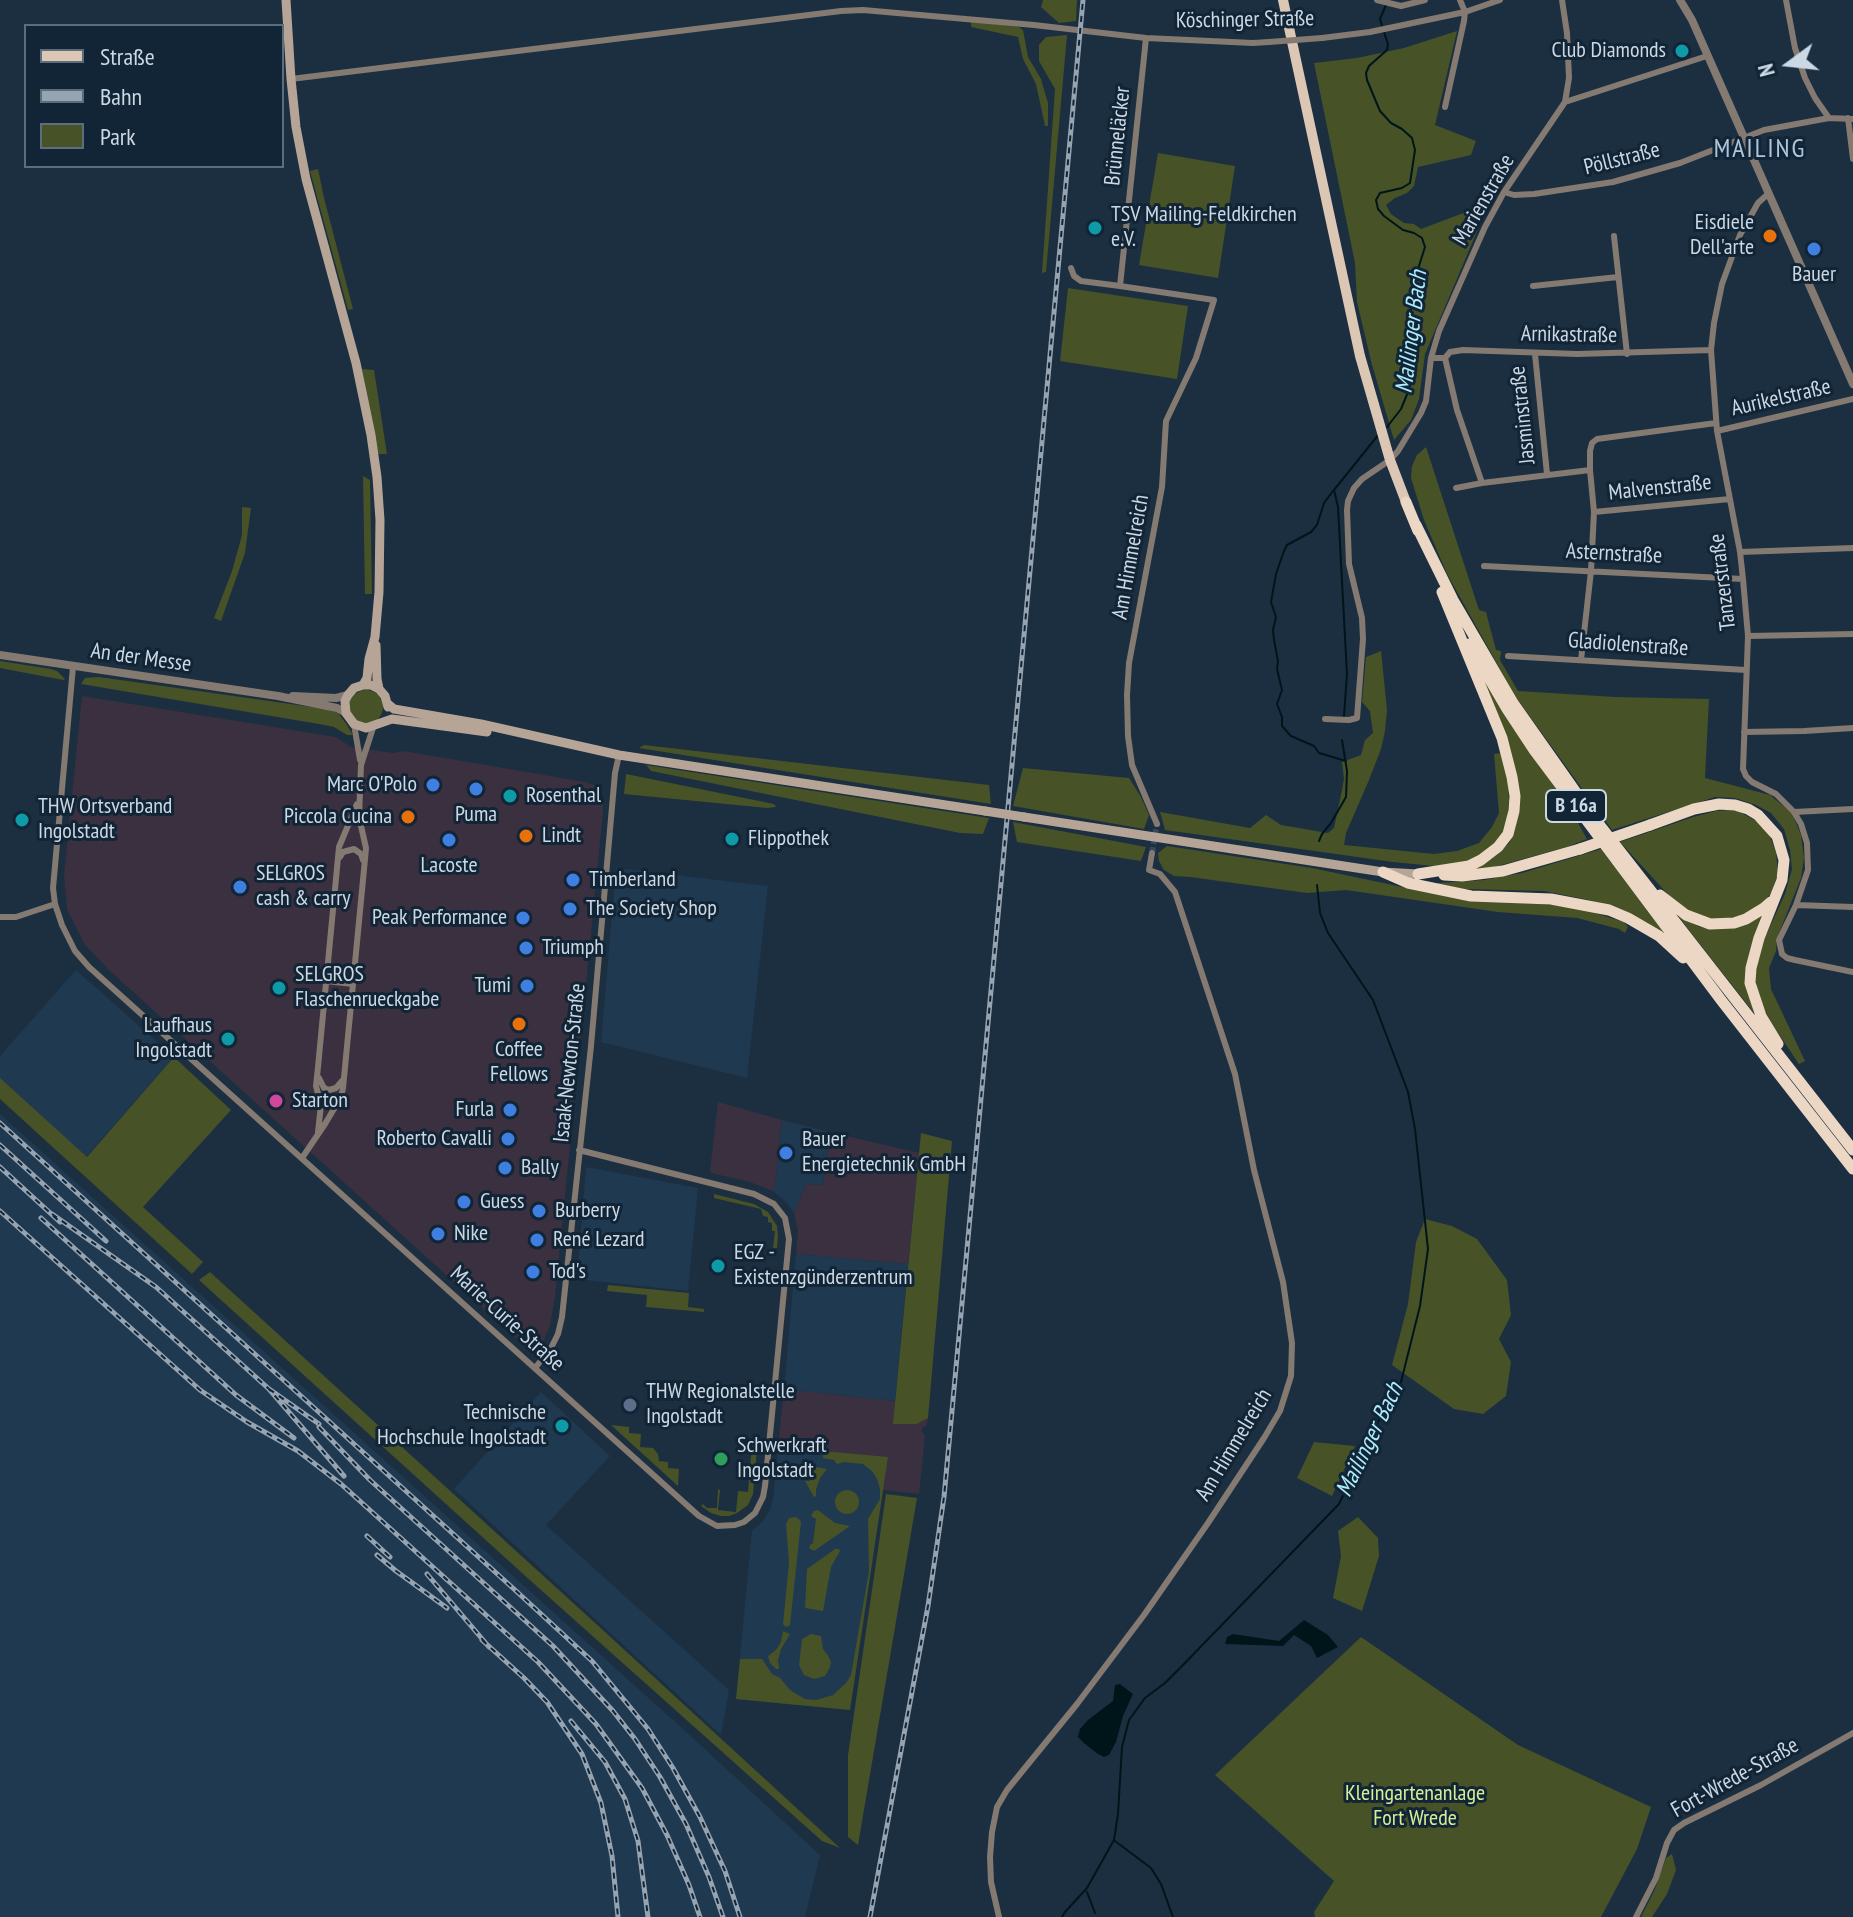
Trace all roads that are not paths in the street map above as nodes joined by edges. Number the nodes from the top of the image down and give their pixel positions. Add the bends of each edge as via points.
1 (286, 0) edge
2 (1283, 0) edge
3 (1378, 0) edge
4 (1425, 0) edge
5 (1460, 0) edge
6 (1500, 0) edge
7 (1562, 0) edge
8 (1680, 0) edge
9 (1786, 0) edge
10 (1465, 12) junction
11 (1146, 38) junction
12 (1707, 56) junction
13 (291, 79) junction
14 (1565, 102) junction
15 (1445, 107) dead end
16 (1829, 118) junction
17 (1850, 119) edge
18 (1744, 139) junction
19 (1853, 159) edge
20 (1504, 192) junction
21 (1769, 193) junction
22 (1614, 236) dead end
23 (1071, 268) dead end
24 (1618, 277) junction
25 (1120, 286) junction
26 (1533, 286) dead end
27 (1711, 350) junction
28 (1535, 354) junction
29 (1627, 354) junction
30 (1431, 358) junction
31 (1445, 358) junction
32 (1853, 384) edge
33 (1853, 399) edge
34 (1717, 427) junction
35 (1390, 460) junction
36 (1590, 470) junction
37 (1547, 474) junction
38 (1482, 483) junction
39 (1456, 488) dead end
40 (1730, 499) junction
41 (1406, 502) joint
42 (1594, 512) junction
43 (1416, 525) junction
44 (1853, 548) edge
45 (1740, 552) junction
46 (1484, 566) dead end
47 (1591, 571) junction
48 (1743, 579) junction
49 (1446, 602) junction
50 (1853, 634) edge
51 (1748, 636) junction
52 (375, 637) junction
53 (0, 655) edge
54 (1508, 656) dead end
55 (1581, 660) junction
56 (73, 667) junction
57 (1746, 670) junction
58 (363, 685) junction
59 (379, 689) junction
60 (348, 695) junction
61 (278, 696) junction
62 (388, 704) junction
63 (346, 713) junction
64 (1325, 719) dead end
65 (383, 721) junction
66 (354, 724) junction
67 (373, 728) junction
68 (1853, 728) edge
69 (1744, 732) junction
70 (601, 751) junction
71 (619, 755) junction
72 (361, 765) junction
73 (358, 801) junction
74 (1853, 809) edge
75 (1794, 812) junction
76 (1157, 824) tunnel mouth
77 (1152, 853) tunnel mouth
78 (338, 860) junction
79 (365, 868) junction
80 (1383, 872) junction
81 (1418, 874) junction
82 (1643, 880) junction
83 (1774, 898) junction
84 (55, 904) junction
85 (1796, 905) junction
86 (1853, 907) edge
87 (0, 917) edge
88 (1853, 972) edge
89 (326, 981) junction
90 (353, 984) junction
91 (1721, 1000) junction
92 (318, 1067) junction
93 (344, 1080) junction
94 (1819, 1107) junction
95 (317, 1135) junction
96 (579, 1150) junction
97 (1853, 1150) edge
98 (302, 1158) junction
99 (1853, 1169) edge
100 (535, 1368) junction
101 (1853, 1733) edge
102 (999, 1917) edge
103 (1636, 1917) edge

1 - 13 main road
2 - 35 main road, B 16a via 1360,356
3 - 4 street via 1410,5
5 - 10 street
6 - 10 street, Köschinger Straße
7 - 14 street, Marienstraße via 1569,78
8 - 12 street
9 - 16 street via 1805,78
10 - 11 street, Köschinger Straße, bridge via 1322,38 1253,43
10 - 15 street
11 - 13 street, Köschinger Straße via 841,11
11 - 25 street, Brünneläcker
12 - 14 street
12 - 18 street
13 - 52 main road via 306,179 371,435 380,520
14 - 20 street, Marienstraße
16 - 17 street, Pöllstraße
16 - 18 street, Pöllstraße
17 - 19 street
18 - 20 street, Pöllstraße via 1613,182 1534,194
18 - 21 street
20 - 30 street, Marienstraße via 1457,288
21 - 27 street, Tanzerstraße via 1740,235 1722,284
21 - 32 street
22 - 24 street
23 - 25 street via 1081,281
24 - 26 street
24 - 29 street
25 - 76 street, Am Himmelreich via 1214,300 1196,358 1166,421 1162,487 1129,663 1132,765
27 - 29 street, Arnikastraße
27 - 34 street, Tanzerstraße
28 - 29 street, Arnikastraße
28 - 31 street, Arnikastraße via 1463,350
28 - 37 street, Jasminstraße
30 - 31 street, Arnikastraße
30 - 35 street, Marienstraße via 1426,401
31 - 38 street
33 - 34 street, Aurikelstraße
34 - 36 street, Aurikelstraße via 1597,439 1590,451
34 - 40 street, Tanzerstraße
35 - 41 main road, B 16a
35 - 64 street via 1362,479 1348,501 1349,564 1363,639 1357,718
36 - 37 street
36 - 42 street
37 - 38 street
38 - 39 street
40 - 42 street, Malvenstraße
40 - 45 street, Tanzerstraße
41 - 43 highway, B 16a
42 - 47 street
43 - 49 highway, B 16a
43 - 82 highway, B 16a via 1513,703
44 - 45 street
45 - 48 street, Tanzerstraße
46 - 47 street, Asternstraße
47 - 48 street, Asternstraße
47 - 55 street
48 - 51 street, Tanzerstraße
49 - 81 highway via 1502,738 1514,811 1508,834 1481,860
49 - 91 highway, B 16a via 1534,750
50 - 51 street
51 - 57 street, Tanzerstraße
52 - 58 main road
52 - 59 main road
53 - 56 street, An der Messe
54 - 55 street, Gladiolenstraße
55 - 57 street, Gladiolenstraße
56 - 61 street, An der Messe
56 - 84 street, Marie-Curie-Straße
57 - 69 street, Tanzerstraße
58 - 59 main road
58 - 60 main road
59 - 62 main road
60 - 61 street
60 - 63 main road
61 - 63 street
62 - 65 main road
62 - 70 main road
63 - 66 main road
65 - 67 main road
65 - 70 main road via 409,720
66 - 67 main road
66 - 72 street
67 - 72 street
68 - 69 street
69 - 75 street, Tanzerstraße via 1746,776
70 - 71 main road
71 - 80 main road, bridge
71 - 96 street, Isaak-Newton-Straße
72 - 73 street
73 - 78 street
73 - 79 street
74 - 75 street
75 - 85 street via 1808,858
77 - 102 street, Am Himmelreich via 1149,870 1160,874 1175,892 1235,1074 1283,1282 1291,1376 1280,1411 1208,1523 997,1807 990,1857
78 - 79 street via 354,849
78 - 89 street
79 - 90 street
80 - 81 main road
80 - 91 highway via 1408,883 1471,896 1551,899 1609,910 1659,936
81 - 83 highway, bridge via 1503,871 1694,809 1735,805 1758,815 1772,829 1783,853 1782,880
82 - 83 highway via 1686,915 1710,924 1746,919
82 - 94 highway, B 16a
83 - 94 highway via 1750,983 1761,1016
84 - 87 street
84 - 98 street, Marie-Curie-Straße via 75,951 89,967
85 - 86 street
85 - 88 street via 1779,940 1782,954
89 - 90 street
89 - 92 street
90 - 93 street
91 - 99 highway, B 16a
92 - 93 street via 324,1088 336,1088
92 - 95 street
93 - 95 street via 341,1097
94 - 97 highway, B 16a
95 - 98 street
96 - 100 street, Isaak-Newton-Straße via 562,1317 551,1348
96 - 100 street, Marie-Curie-Straße via 754,1194 774,1204 785,1218 789,1239 760,1505 735,1525 708,1523
98 - 100 street, Marie-Curie-Straße
101 - 103 street, Fort-Wrede-Straße via 1674,1830

